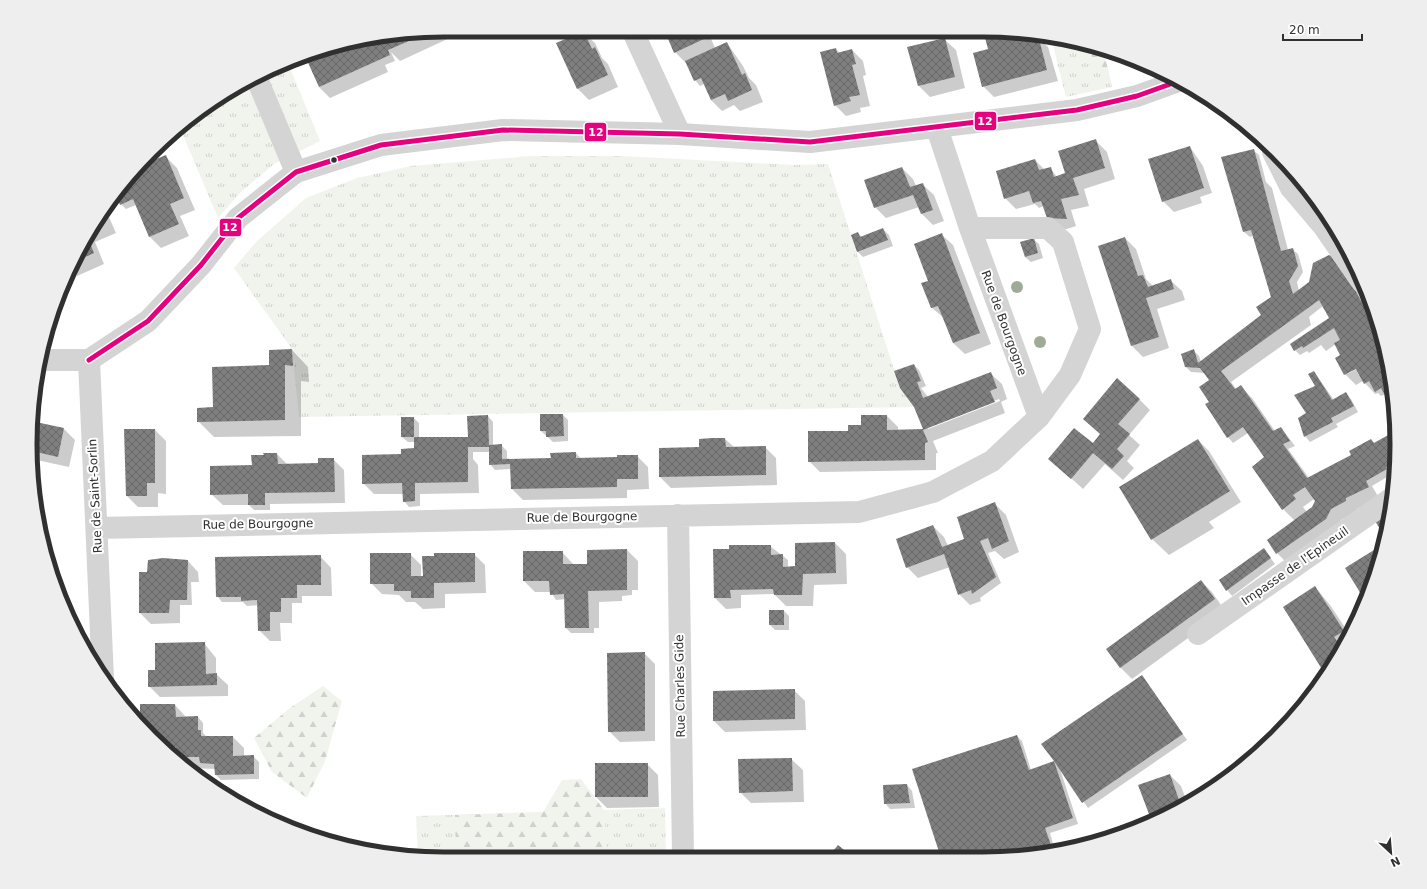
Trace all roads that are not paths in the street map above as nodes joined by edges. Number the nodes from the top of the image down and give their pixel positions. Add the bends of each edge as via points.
1 (635, 37) edge
2 (258, 82) edge
3 (1171, 84) edge
4 (937, 128) junction
5 (680, 134) junction
6 (1280, 166) edge
7 (296, 172) junction
8 (970, 228) junction
9 (1341, 252) edge
10 (46, 360) edge
11 (89, 360) junction
12 (1039, 417) junction
13 (1386, 502) edge
14 (678, 515) junction
15 (97, 528) junction
16 (1198, 634) dead end
17 (102, 665) edge
18 (682, 852) edge

1 - 5 street
2 - 7 street
3 - 4 street via 1137,96 1077,110
4 - 5 street via 810,142
4 - 8 street, Rue de Bourgogne
5 - 7 street via 502,130 381,145
6 - 9 street via 1291,188
7 - 11 street via 238,218 201,265 148,321
8 - 12 street, Rue de Bourgogne
8 - 12 street, Rue de Bourgogne via 1048,228 1063,242 1090,329 1070,375
10 - 11 street
11 - 15 street, Rue de Saint-Sorlin
12 - 14 street, Rue de Bourgogne via 992,461 933,492 859,512
13 - 16 street, Impasse de l'Epineuil
14 - 15 street, Rue de Bourgogne
14 - 18 street, Rue Charles Gide
15 - 17 street, Rue de Saint-Sorlin

